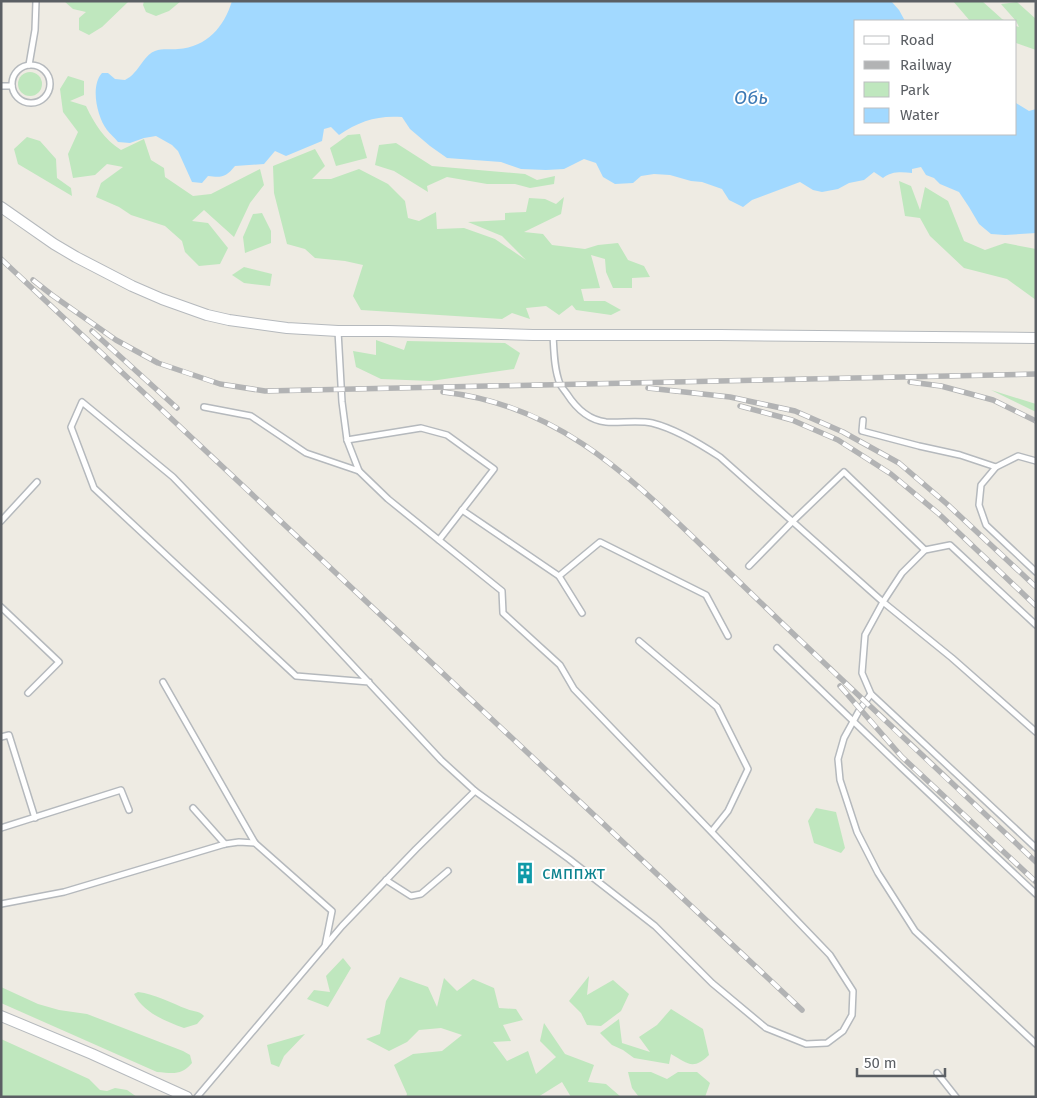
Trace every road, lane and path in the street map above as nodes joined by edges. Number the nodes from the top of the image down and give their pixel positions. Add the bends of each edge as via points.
1 (36, 1) edge
2 (29, 65) junction
3 (1, 86) edge
4 (12, 86) junction
5 (1, 207) edge
6 (338, 331) junction
7 (553, 335) junction
8 (1036, 338) edge
9 (204, 407) dead end
10 (863, 420) dead end
11 (347, 440) junction
12 (1036, 461) edge
13 (996, 467) junction
14 (358, 471) junction
15 (37, 482) dead end
16 (462, 510) junction
17 (1, 521) edge
18 (793, 521) junction
19 (439, 540) junction
20 (925, 550) junction
21 (750, 566) dead end
22 (1036, 572) edge
23 (559, 576) junction
24 (883, 602) junction
25 (1, 607) edge
26 (582, 613) dead end
27 (1036, 626) edge
28 (728, 636) dead end
29 (639, 641) dead end
30 (777, 648) dead end
31 (163, 682) dead end
32 (369, 682) junction
33 (28, 693) dead end
34 (872, 694) junction
35 (853, 720) junction
36 (1036, 732) edge
37 (1, 737) edge
38 (475, 791) junction
39 (193, 808) dead end
40 (129, 810) dead end
41 (35, 818) junction
42 (1, 828) edge
43 (712, 831) junction
44 (256, 843) junction
45 (225, 844) junction
46 (1036, 848) edge
47 (448, 871) dead end
48 (386, 880) junction
49 (1036, 894) edge
50 (1, 904) edge
51 (325, 946) junction
52 (1, 1016) edge
53 (1036, 1044) edge
54 (937, 1073) dead end
55 (186, 1097) edge
56 (197, 1097) edge
57 (956, 1097) edge

1 - 2 lane
2 - 4 lane via 16,72
2 - 4 lane via 39,66 47,73 50,87 46,96 38,102 28,103 16,96
3 - 4 lane
5 - 6 street via 76,257 132,286 184,307 252,324
6 - 7 street
6 - 11 lane
7 - 8 street
7 - 18 lane via 560,384 579,410 604,422 650,422 681,434 720,456
9 - 14 lane via 251,416 306,453
10 - 13 lane via 862,431
11 - 14 lane
11 - 16 lane via 421,428 447,435 494,469
12 - 13 lane via 1018,456
13 - 22 lane via 981,485 979,505 986,525
14 - 19 lane
15 - 17 lane
16 - 19 lane
16 - 23 lane
18 - 20 lane via 844,472
18 - 21 lane
18 - 24 lane
19 - 43 lane via 502,592 503,613 560,665 574,689
20 - 24 lane via 902,573
20 - 27 lane via 950,544
23 - 26 lane
23 - 28 lane via 600,542 706,595
24 - 34 lane via 865,635 862,673
24 - 36 lane
25 - 33 lane via 59,662
29 - 43 lane via 717,707 748,769 728,811
30 - 35 lane
31 - 44 lane
32 - 32 lane via 173,477 82,402 71,427 94,488 296,676
32 - 38 lane via 441,760
34 - 35 lane
34 - 46 lane
35 - 49 lane
35 - 53 lane via 838,759 840,780 857,832 878,873 916,931
37 - 41 lane via 8,735
38 - 43 lane via 655,926 712,983 766,1028 806,1044 827,1043 843,1031 852,1014 853,991 830,954
38 - 48 lane
39 - 45 lane
40 - 41 lane via 121,790
41 - 42 lane
44 - 45 lane
44 - 51 lane via 332,911
45 - 50 lane via 64,892
47 - 48 lane via 421,894 410,896
48 - 51 lane
51 - 56 lane
52 - 55 street
54 - 57 lane

